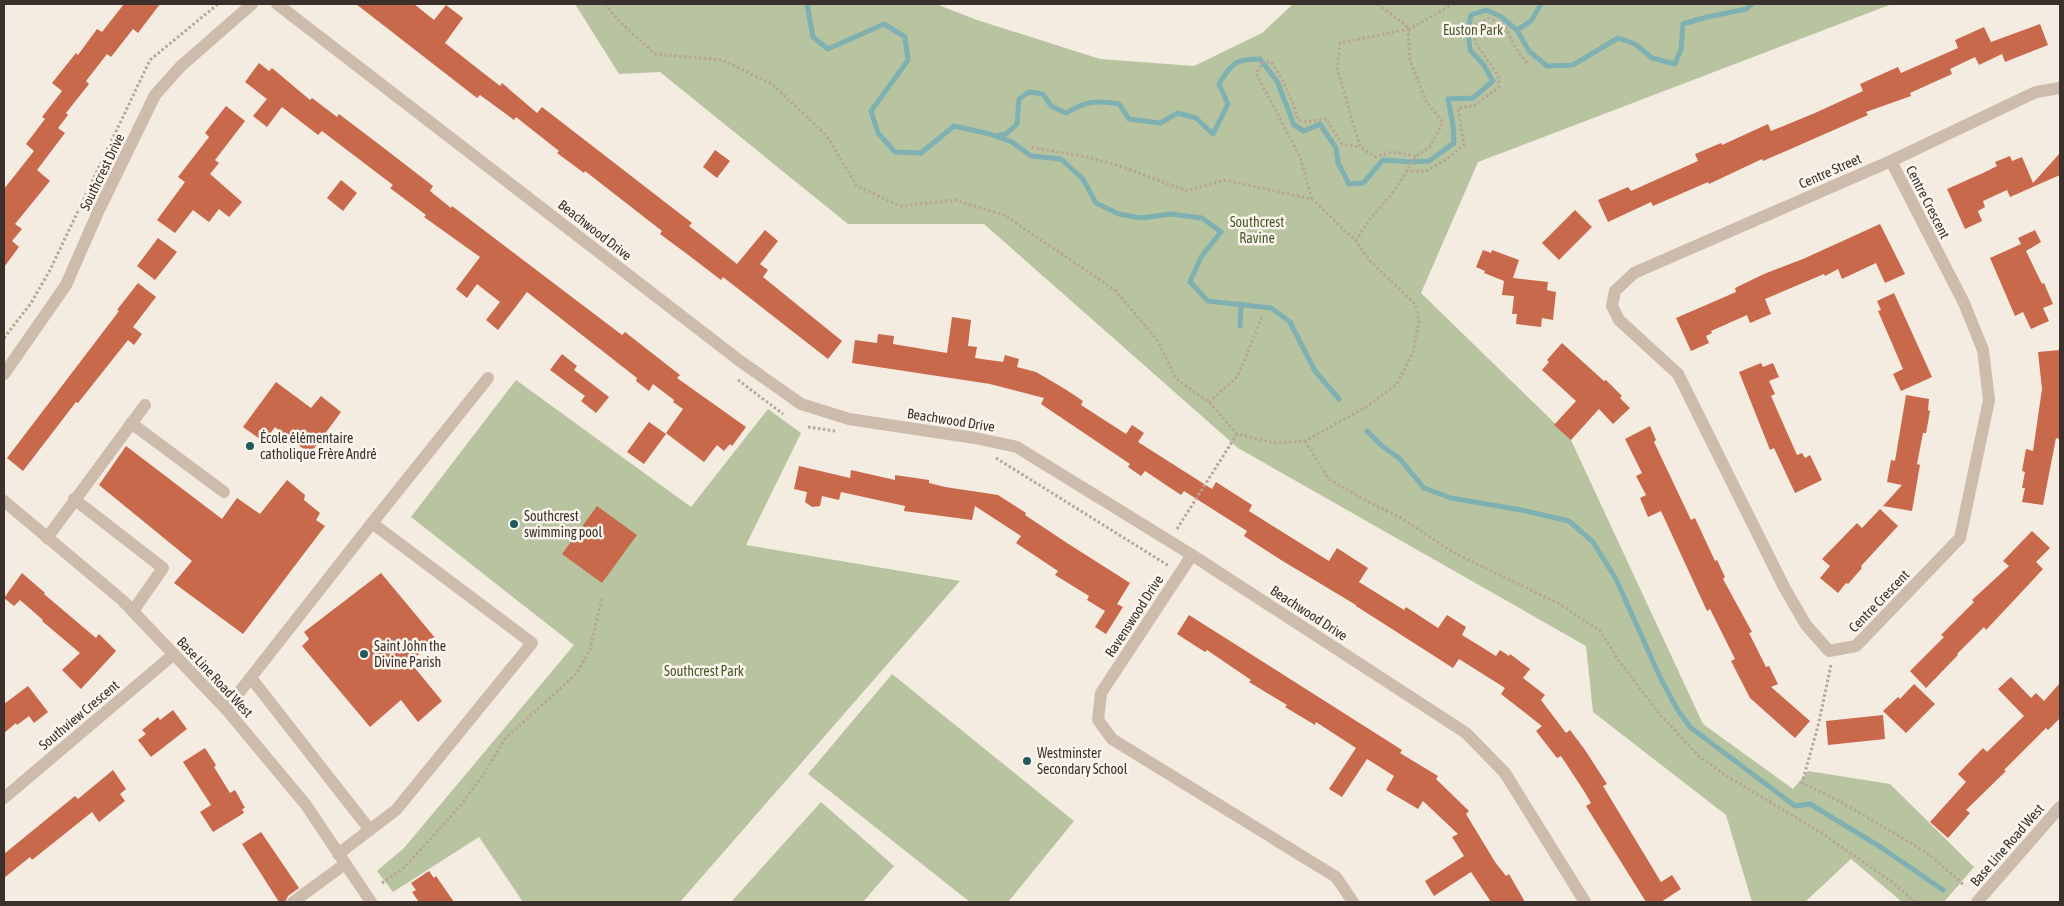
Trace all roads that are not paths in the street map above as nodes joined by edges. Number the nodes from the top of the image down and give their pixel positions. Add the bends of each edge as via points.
1 (252, 4) edge
2 (277, 4) edge
3 (2060, 88) edge
4 (1891, 161) junction
5 (4, 374) edge
6 (488, 378) dead end
7 (145, 404) dead end
8 (131, 423) junction
9 (224, 492) dead end
10 (74, 500) junction
11 (4, 501) edge
12 (372, 523) junction
13 (47, 538) junction
14 (1192, 555) junction
15 (133, 611) junction
16 (1835, 650) joint
17 (174, 654) junction
18 (250, 678) junction
19 (226, 709) junction
20 (4, 798) edge
21 (2060, 807) edge
22 (370, 830) junction
23 (342, 859) junction
24 (292, 902) edge
25 (371, 902) edge
26 (1353, 902) edge
27 (1585, 902) edge
28 (1977, 902) edge

1 - 5 street, Southcrest Drive via 181,66 155,95 66,285
2 - 14 street, Beachwood Drive via 732,354 802,404 849,419 1017,447
3 - 4 street, Centre Street via 2036,92
4 - 16 street, Centre Crescent via 1964,303 1983,350 1989,400 1960,538 1856,646
4 - 16 street, Centre Street via 1634,273 1615,291 1612,306 1619,320 1678,374 1784,587 1806,625 1829,650
6 - 12 street
7 - 8 street
8 - 9 street
8 - 10 street
10 - 13 street
10 - 15 street via 163,568
11 - 13 street, Base Line Road West
12 - 18 street
12 - 22 street via 532,643 396,810
13 - 15 street, Base Line Road West
14 - 26 street, Ravenswood Drive via 1101,694 1098,720 1112,739 1336,877
14 - 27 street, Beachwood Drive via 1466,733 1505,773
15 - 17 street, Base Line Road West
17 - 19 street, Base Line Road West
17 - 20 street, Southview Crescent
18 - 19 street
18 - 22 street
19 - 23 street, Base Line Road West via 306,805
21 - 28 street, Base Line Road West
22 - 23 street
23 - 24 street
23 - 25 street, Base Line Road West

